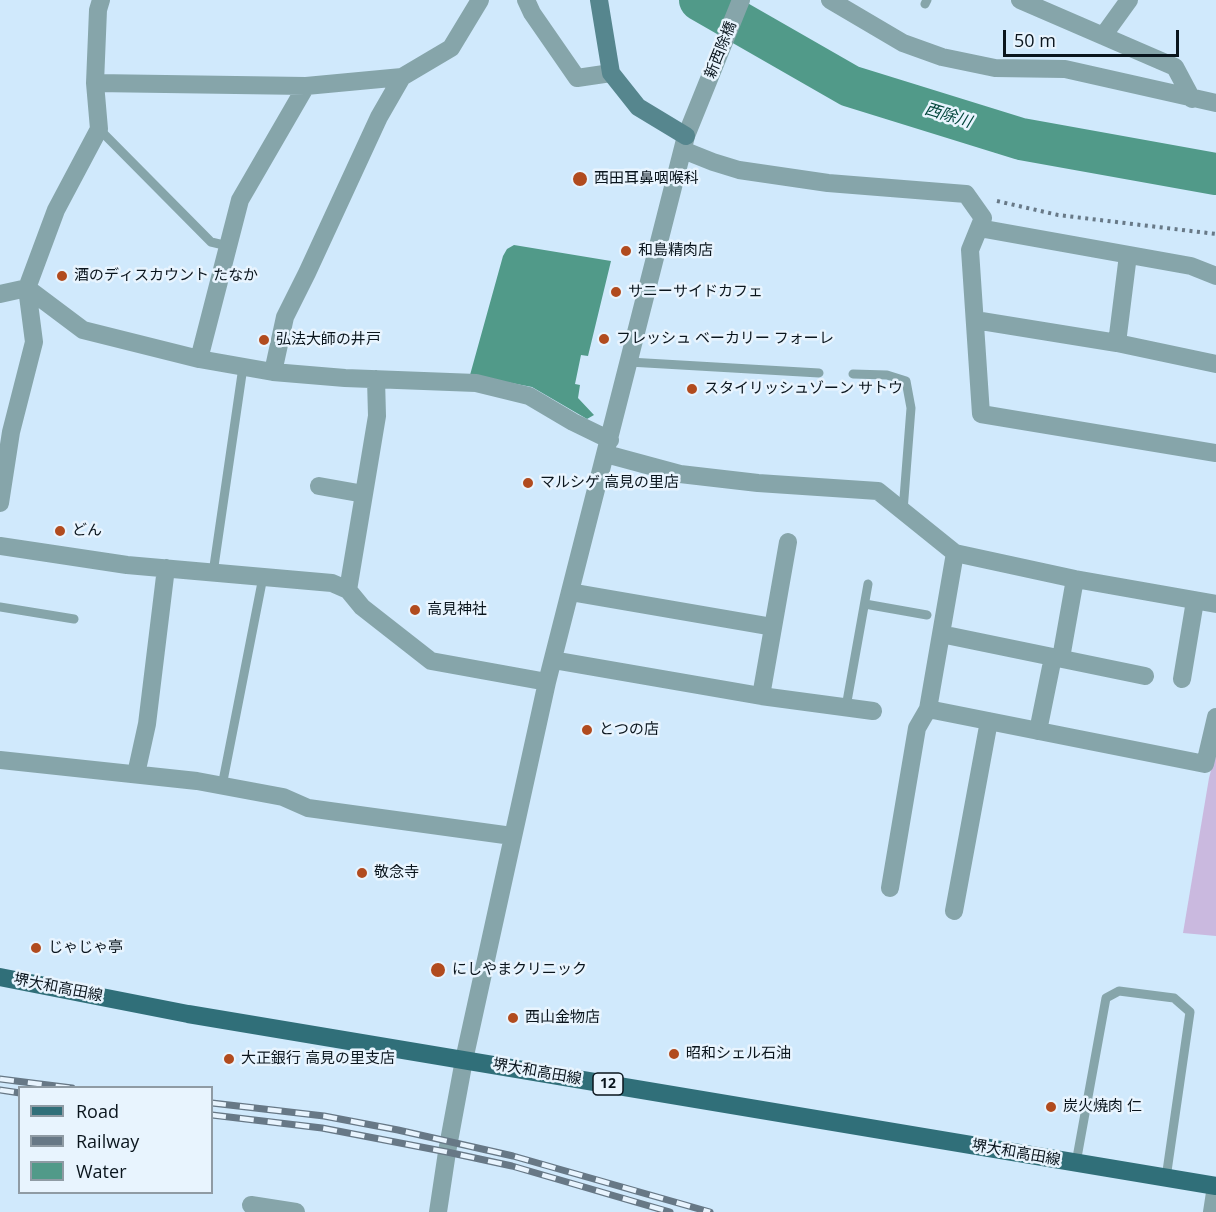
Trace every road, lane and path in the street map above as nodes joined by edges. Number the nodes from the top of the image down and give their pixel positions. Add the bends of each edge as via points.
1 (101, 0) edge
2 (480, 0) edge
3 (526, 0) edge
4 (599, 0) edge
5 (741, 0) edge
6 (830, 0) edge
7 (1020, 0) edge
8 (1129, 0) edge
9 (1103, 36) junction
10 (611, 73) junction
11 (402, 77) junction
12 (95, 83) junction
13 (306, 86) junction
14 (1192, 99) junction
15 (1216, 103) edge
16 (99, 129) junction
17 (684, 143) junction
18 (966, 194) junction
19 (979, 228) junction
20 (1216, 234) edge
21 (228, 246) junction
22 (1128, 255) junction
23 (1216, 276) edge
24 (27, 288) junction
25 (0, 294) edge
26 (975, 320) junction
27 (1117, 343) junction
28 (199, 359) junction
29 (629, 362) junction
30 (1216, 364) edge
31 (243, 367) junction
32 (273, 372) junction
33 (819, 374) dead end
34 (853, 374) dead end
35 (376, 379) junction
36 (608, 447) junction
37 (1216, 453) edge
38 (319, 486) dead end
39 (364, 494) junction
40 (0, 503) edge
41 (903, 511) junction
42 (788, 542) dead end
43 (0, 546) edge
44 (955, 553) junction
45 (166, 568) junction
46 (213, 573) junction
47 (263, 577) junction
48 (1075, 579) junction
49 (868, 584) dead end
50 (348, 590) junction
51 (570, 592) junction
52 (1195, 601) junction
53 (865, 604) junction
54 (1216, 604) edge
55 (0, 607) edge
56 (927, 615) dead end
57 (74, 619) dead end
58 (773, 627) junction
59 (941, 634) junction
60 (1057, 658) junction
61 (553, 660) junction
62 (1145, 676) dead end
63 (1182, 679) dead end
64 (547, 682) junction
65 (761, 696) junction
66 (846, 707) junction
67 (928, 709) junction
68 (873, 711) dead end
69 (1216, 717) edge
70 (989, 721) junction
71 (1038, 731) junction
72 (0, 760) edge
73 (136, 774) junction
74 (222, 786) junction
75 (512, 836) junction
76 (890, 888) dead end
77 (954, 911) dead end
78 (0, 977) edge
79 (464, 1060) junction
80 (1076, 1163) junction
81 (1166, 1178) junction
82 (1216, 1186) edge
83 (251, 1204) dead end
84 (296, 1212) edge
85 (438, 1212) edge
86 (1212, 1212) edge

1 - 12 street
2 - 11 street via 451,48
3 - 10 street via 577,78
4 - 10 street
5 - 17 street, 新西除橋
6 - 14 street via 903,43 942,57 995,68 1065,69
7 - 9 street
8 - 9 street
9 - 14 street via 1175,67
10 - 17 street via 638,107
11 - 13 street
11 - 32 street via 379,117 285,316
12 - 13 street
12 - 16 street
13 - 21 street via 240,200
14 - 15 street
16 - 21 lane via 211,242
16 - 24 street via 56,210
17 - 18 street via 713,162 740,170 828,183
17 - 29 street, 新西除橋
18 - 19 street via 983,218
18 - 20 path via 1058,215
19 - 22 street
19 - 26 street via 970,250
21 - 28 street
22 - 23 street
22 - 27 street
24 - 25 street
24 - 28 street via 82,330
24 - 40 street via 34,342 11,432
26 - 27 street
26 - 37 street via 981,414
27 - 30 street
28 - 31 street
29 - 33 lane
29 - 36 street, 新西除橋
31 - 32 street
31 - 46 lane
32 - 35 street
34 - 41 lane via 887,375 906,381 912,408
35 - 36 street via 476,383 529,396
35 - 39 street via 377,416
36 - 41 street via 681,474 878,491
36 - 51 street, 新西除橋
38 - 39 street
39 - 50 street
41 - 44 street
42 - 58 street
43 - 45 street
44 - 48 street
44 - 59 street
45 - 46 street
45 - 73 street via 147,724
46 - 47 street
47 - 50 street via 332,583
47 - 74 lane
48 - 52 street
48 - 60 street
49 - 53 lane
50 - 64 street via 362,607 431,661
51 - 58 street
51 - 61 street, 新西除橋
52 - 54 street
52 - 63 street
53 - 56 lane
53 - 66 lane
55 - 57 lane
58 - 65 street
59 - 60 street
59 - 67 street
60 - 62 street
60 - 71 street
61 - 64 street, 新西除橋
61 - 65 street
64 - 75 street, 新西除橋
65 - 66 street
66 - 68 street
67 - 70 street
67 - 76 street via 917,728
69 - 71 street via 1206,764
70 - 71 street
70 - 77 street
72 - 73 street
73 - 74 street
74 - 75 street via 283,797 308,808
75 - 79 street, 新西除橋
78 - 79 main road, 堺大和高田線 / 12 via 188,1014
79 - 80 main road, 堺大和高田線 / 12
79 - 85 street, 新西除橋
80 - 81 main road, 堺大和高田線 / 12
80 - 81 lane via 1106,998 1119,990 1174,998 1190,1012
81 - 82 main road, 堺大和高田線 / 12
82 - 86 street
83 - 84 street

